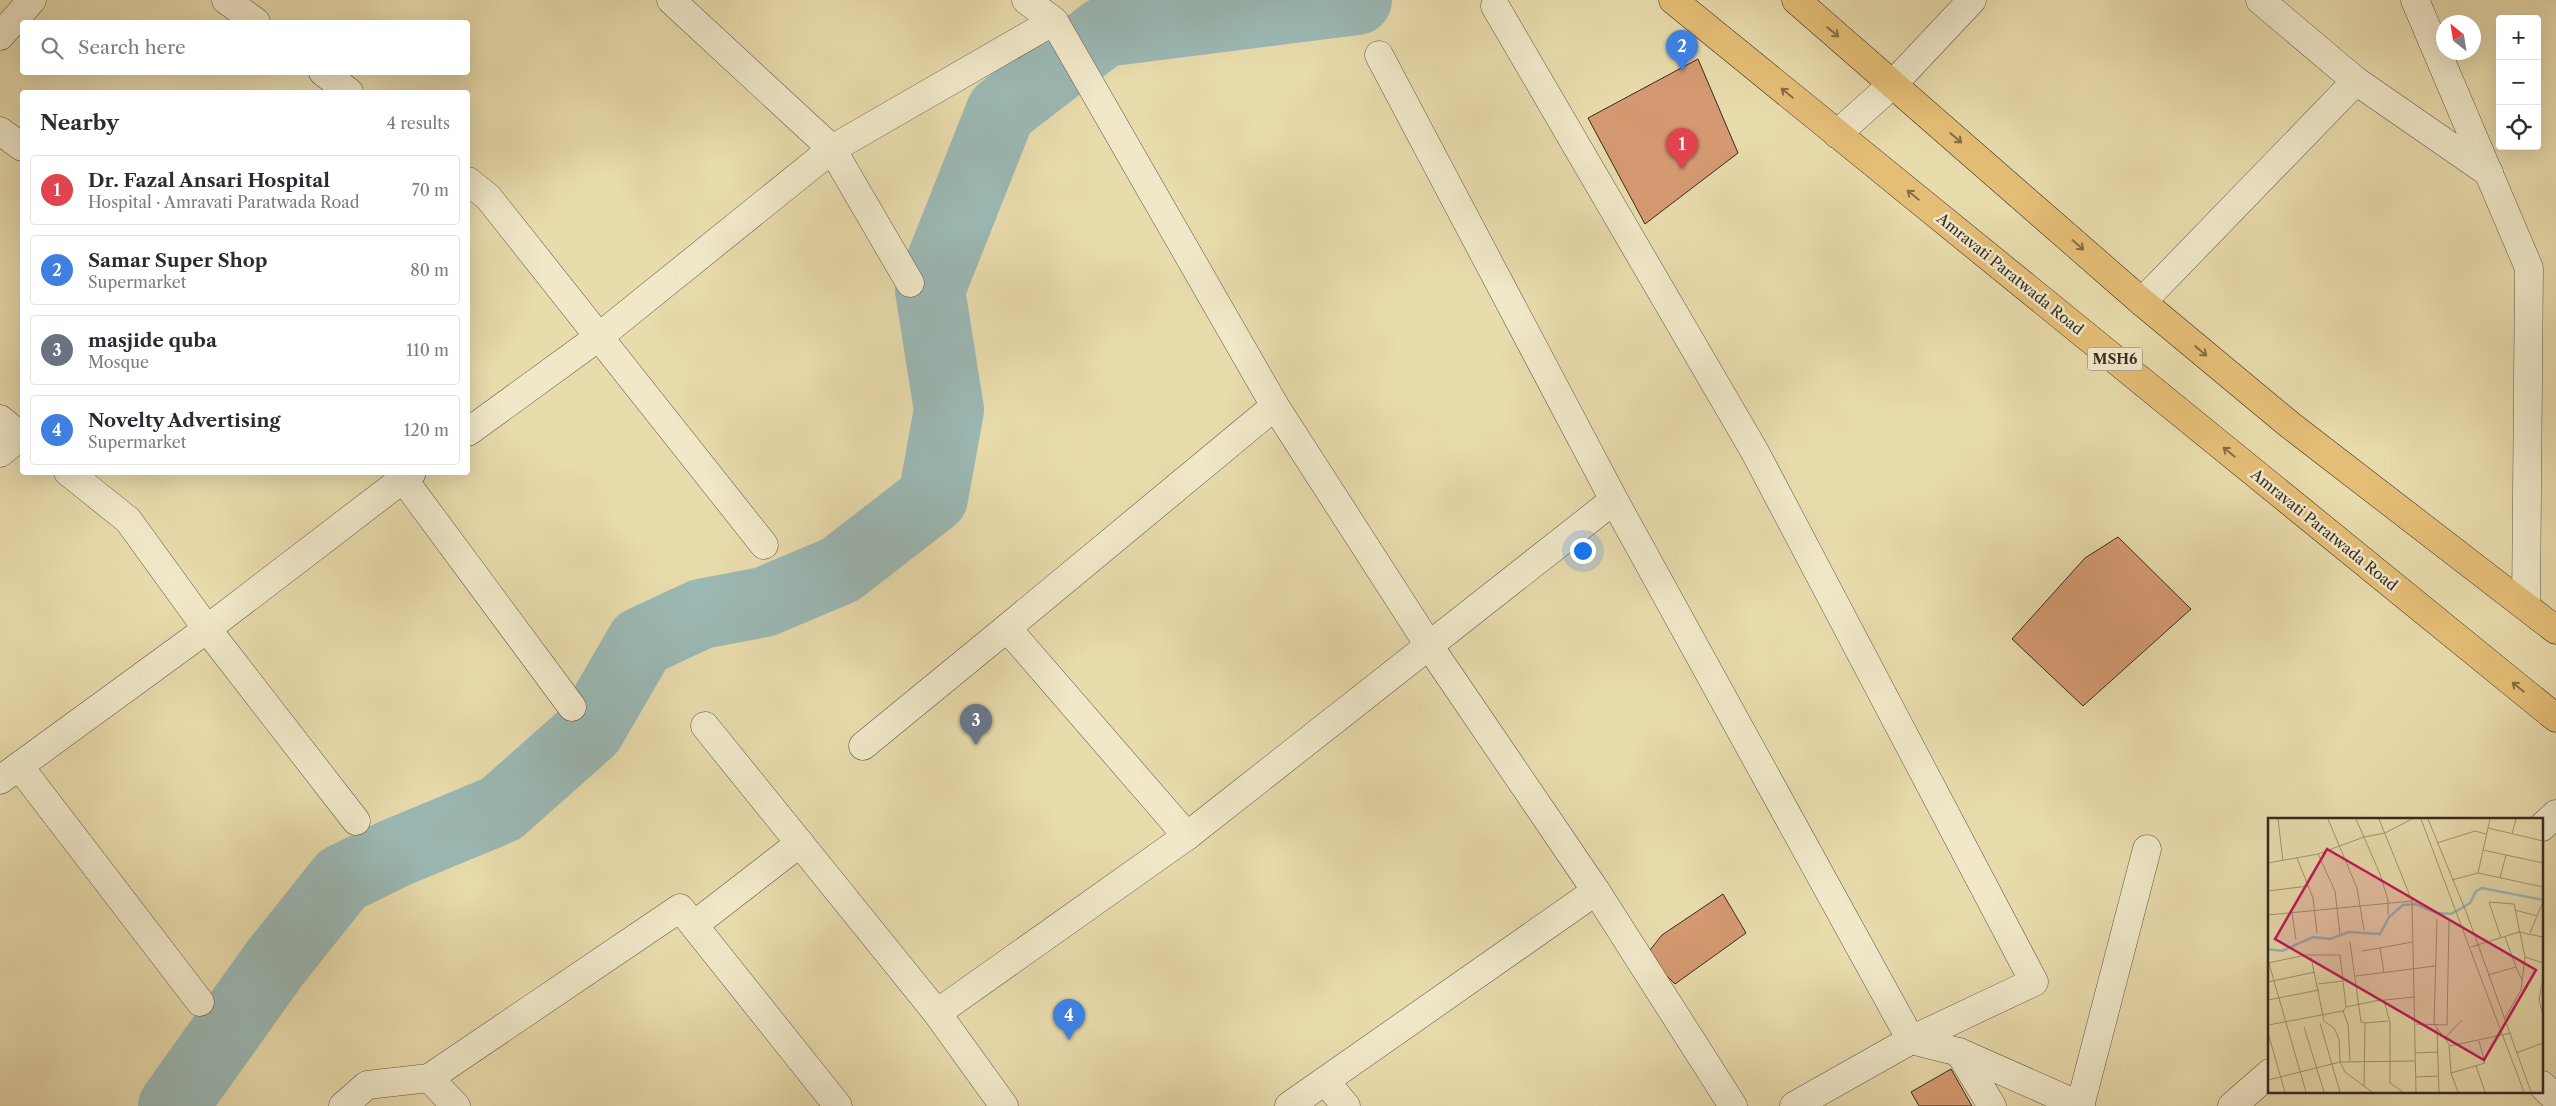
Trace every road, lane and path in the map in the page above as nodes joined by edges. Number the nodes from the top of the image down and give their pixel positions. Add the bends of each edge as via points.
1 (32, 0) edge
2 (226, 0) edge
3 (671, 0) edge
4 (1026, 0) edge
5 (1673, 0) edge
6 (1796, 0) edge
7 (1972, 0) edge
8 (2260, 0) edge
9 (2415, 0) edge
10 (1495, 6) dead end
11 (253, 20) edge
12 (1060, 33) junction
13 (0, 36) edge
14 (1379, 55) dead end
15 (326, 75) edge
16 (2356, 81) junction
17 (1894, 83) junction
18 (346, 90) edge
19 (0, 131) edge
20 (1837, 134) junction
21 (20, 146) edge
22 (832, 149) junction
23 (2489, 173) junction
24 (470, 184) edge
25 (910, 283) dead end
26 (2142, 302) junction
27 (600, 336) junction
28 (1275, 406) junction
29 (0, 419) edge
30 (470, 431) edge
31 (20, 435) edge
32 (20, 438) edge
33 (0, 453) edge
34 (72, 475) edge
35 (404, 475) edge
36 (1614, 500) junction
37 (764, 545) dead end
38 (2526, 605) junction
39 (1007, 628) junction
40 (208, 629) junction
41 (2556, 630) edge
42 (1430, 647) junction
43 (572, 707) dead end
44 (2556, 718) edge
45 (705, 726) dead end
46 (863, 746) dead end
47 (9, 773) edge
48 (2556, 814) edge
49 (356, 821) dead end
50 (2544, 825) edge
51 (1186, 836) junction
52 (800, 843) junction
53 (2147, 849) dead end
54 (1596, 891) junction
55 (694, 925) junction
56 (200, 1002) dead end
57 (937, 1013) junction
58 (1911, 1040) junction
59 (1960, 1052) junction
60 (2268, 1075) edge
61 (429, 1078) junction
62 (1325, 1082) junction
63 (2544, 1088) edge
64 (2556, 1100) edge
65 (343, 1106) edge
66 (456, 1106) edge
67 (838, 1106) edge
68 (1004, 1106) edge
69 (1289, 1106) edge
70 (1346, 1106) edge
71 (1733, 1106) edge
72 (1794, 1106) edge
73 (1992, 1106) edge
74 (2081, 1106) edge
75 (2232, 1106) edge

1 - 13 street
2 - 11 street
3 - 22 street
4 - 12 street
20 -> 5 main road, Amravati Paratwada Road / MSH6
6 -> 17 main road
7 - 17 street
8 - 16 street
9 - 23 street
10 - 58 street via 1755,452 2034,982
12 - 22 street
12 - 28 street
14 - 36 street
15 - 18 street
16 - 23 street
16 - 26 street
17 - 20 street
17 -> 26 main road
19 - 21 street
44 -> 20 main road, Amravati Paratwada Road / MSH6
22 - 25 street
22 - 27 street
23 - 38 street via 2530,268
24 - 27 street via 488,197
26 -> 38 main road via 2290,425
27 - 30 street
27 - 37 street
28 - 39 street
28 - 42 street
29 - 31 street
32 - 33 street
34 - 40 street via 128,520
35 - 40 street
35 - 43 street
36 - 42 street
36 - 58 street
38 - 41 main road
39 - 46 street
39 - 51 street
40 - 47 street
40 - 49 street
42 - 51 street
42 - 54 street
45 - 52 street
47 - 56 street
48 - 50 street
51 - 57 street
52 - 55 street
52 - 57 street
53 - 74 street
54 - 62 street
54 - 71 street
55 - 61 street via 680,908
55 - 67 street
57 - 68 street
58 - 59 street
58 - 72 street
59 - 73 street
59 - 74 street
60 - 75 street
61 - 65 street via 366,1085
61 - 66 street
62 - 69 street
62 - 70 street
63 - 64 street

